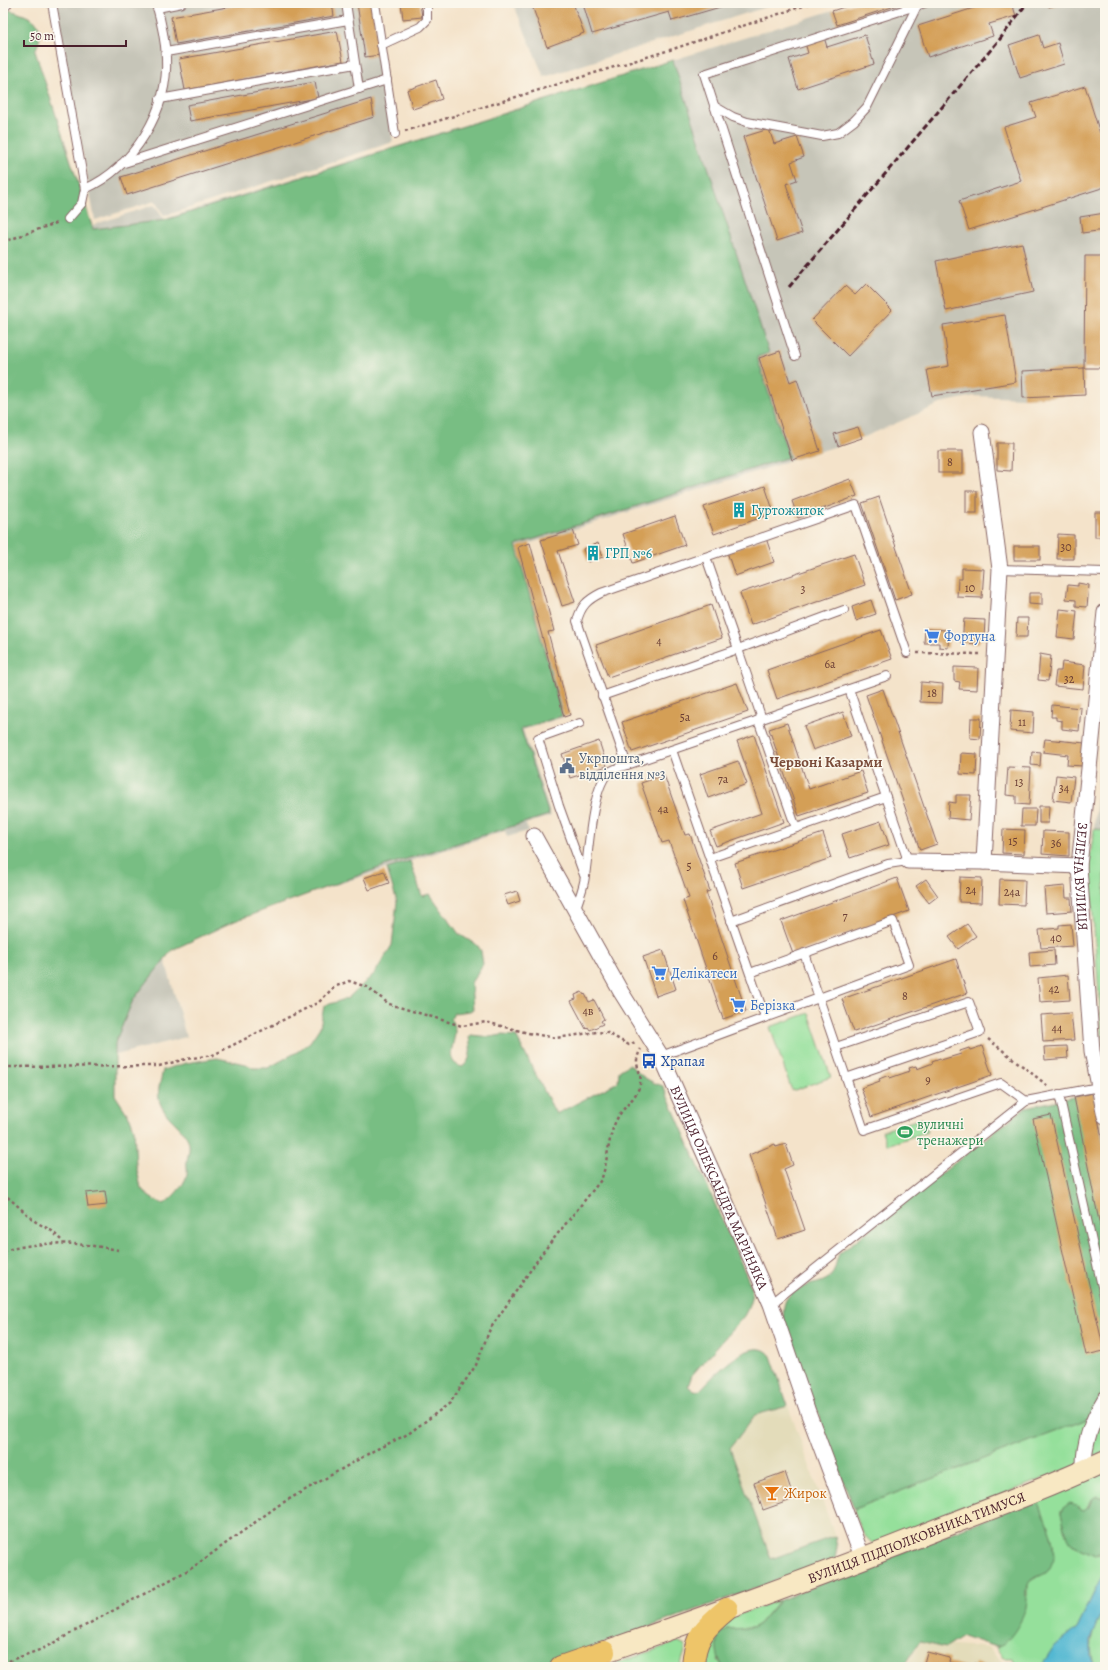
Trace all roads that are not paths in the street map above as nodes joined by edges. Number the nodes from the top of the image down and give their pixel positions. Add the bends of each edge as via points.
1 (52, 3) edge
2 (182, 3) edge
3 (346, 3) edge
4 (375, 3) edge
5 (427, 3) edge
6 (925, 3) edge
7 (156, 5) edge
8 (917, 6) junction
9 (348, 20) junction
10 (381, 45) junction
11 (166, 52) junction
12 (355, 64) junction
13 (387, 80) junction
14 (359, 89) junction
15 (160, 99) junction
16 (714, 106) junction
17 (395, 134) road end
18 (121, 164) junction
19 (85, 189) junction
20 (68, 219) road end
21 (795, 356) dead end
22 (982, 432) dead end
23 (706, 557) junction
24 (1000, 569) junction
25 (1105, 572) edge
26 (844, 610) dead end
27 (1105, 612) edge
28 (738, 649) junction
29 (907, 653) road end
30 (887, 676) dead end
31 (848, 689) junction
32 (602, 696) junction
33 (760, 719) junction
34 (580, 723) dead end
35 (672, 750) junction
36 (627, 765) junction
37 (886, 797) junction
38 (796, 828) junction
39 (534, 836) dead end
40 (710, 858) junction
41 (908, 861) junction
42 (984, 862) junction
43 (1079, 866) junction
44 (585, 878) junction
45 (576, 908) junction
46 (731, 921) junction
47 (804, 953) junction
48 (750, 973) junction
49 (819, 998) junction
50 (765, 1017) junction
51 (836, 1047) junction
52 (661, 1056) junction
53 (846, 1078) junction
54 (1099, 1087) junction
55 (1059, 1094) junction
56 (1026, 1101) junction
57 (1105, 1116) edge
58 (1105, 1300) edge
59 (771, 1304) junction
60 (1105, 1399) edge
61 (1105, 1461) edge
62 (1084, 1470) junction
63 (863, 1559) junction
64 (726, 1609) junction
65 (604, 1652) junction
66 (561, 1667) edge
67 (582, 1667) edge
68 (693, 1667) edge

1 - 19 lane
2 - 7 lane
3 - 9 lane
4 - 10 lane
5 - 10 lane via 427,20 420,27
6 - 8 lane
7 - 11 lane
8 - 16 lane via 704,74
8 - 16 lane via 867,107 838,133 822,136 747,122
9 - 11 lane
9 - 12 lane
10 - 13 lane
11 - 15 lane via 164,85
12 - 14 lane
12 - 15 lane
13 - 14 lane
13 - 17 lane
14 - 18 lane
15 - 18 lane via 158,110 146,133
16 - 21 lane
18 - 19 lane
19 - 20 lane via 82,203
22 - 24 street
23 - 28 lane
23 - 29 lane via 856,505
23 - 32 lane via 601,593 581,607 577,621
24 - 25 lane
24 - 42 street
26 - 28 lane
27 - 43 street, ЗЕЛЕНА ВУЛИЦЯ
28 - 32 lane
28 - 33 lane
30 - 31 lane
31 - 33 lane
31 - 37 lane
32 - 36 lane
33 - 35 lane
33 - 38 lane
34 - 44 lane via 538,738
35 - 36 lane
35 - 40 lane
36 - 44 lane via 608,773 601,785 589,836
37 - 38 lane
37 - 41 lane
38 - 40 lane
39 - 45 street, ВУЛИЦЯ ОЛЕКСАНДРА МАРИНЯКА
40 - 46 lane
41 - 42 street
41 - 46 lane via 888,864
42 - 43 street
43 - 54 street, ЗЕЛЕНА ВУЛИЦЯ via 1092,1051
44 - 45 lane
45 - 52 street, ВУЛИЦЯ ОЛЕКСАНДРА МАРИНЯКА via 621,992
46 - 48 lane
47 - 48 lane
47 - 49 lane
47 - 49 lane via 893,921 909,965
48 - 50 lane
49 - 50 lane
49 - 51 lane
50 - 52 lane
51 - 53 lane
51 - 53 lane via 969,1002 980,1032
52 - 59 street, ВУЛИЦЯ ОЛЕКСАНДРА МАРИНЯКА
53 - 56 lane via 864,1130 1001,1083
54 - 55 lane
54 - 57 street, ЗЕЛЕНА ВУЛИЦЯ
55 - 56 lane
55 - 58 lane
56 - 59 lane
59 - 63 street, ВУЛИЦЯ ОЛЕКСАНДРА МАРИНЯКА
60 - 62 street via 1099,1408 1086,1445
61 - 62 main road, ВУЛИЦЯ ПІДПОЛКОВНИКА ТИМУСЯ
62 - 63 main road, ВУЛИЦЯ ПІДПОЛКОВНИКА ТИМУСЯ
63 - 64 main road, ВУЛИЦЯ ПІДПОЛКОВНИКА ТИМУСЯ
64 - 65 main road, ВУЛИЦЯ ПІДПОЛКОВНИКА ТИМУСЯ
64 - 68 highway via 710,1623 698,1639 693,1653
65 - 66 highway
65 - 67 main road, ВУЛИЦЯ ПІДПОЛКОВНИКА ТИМУСЯ

